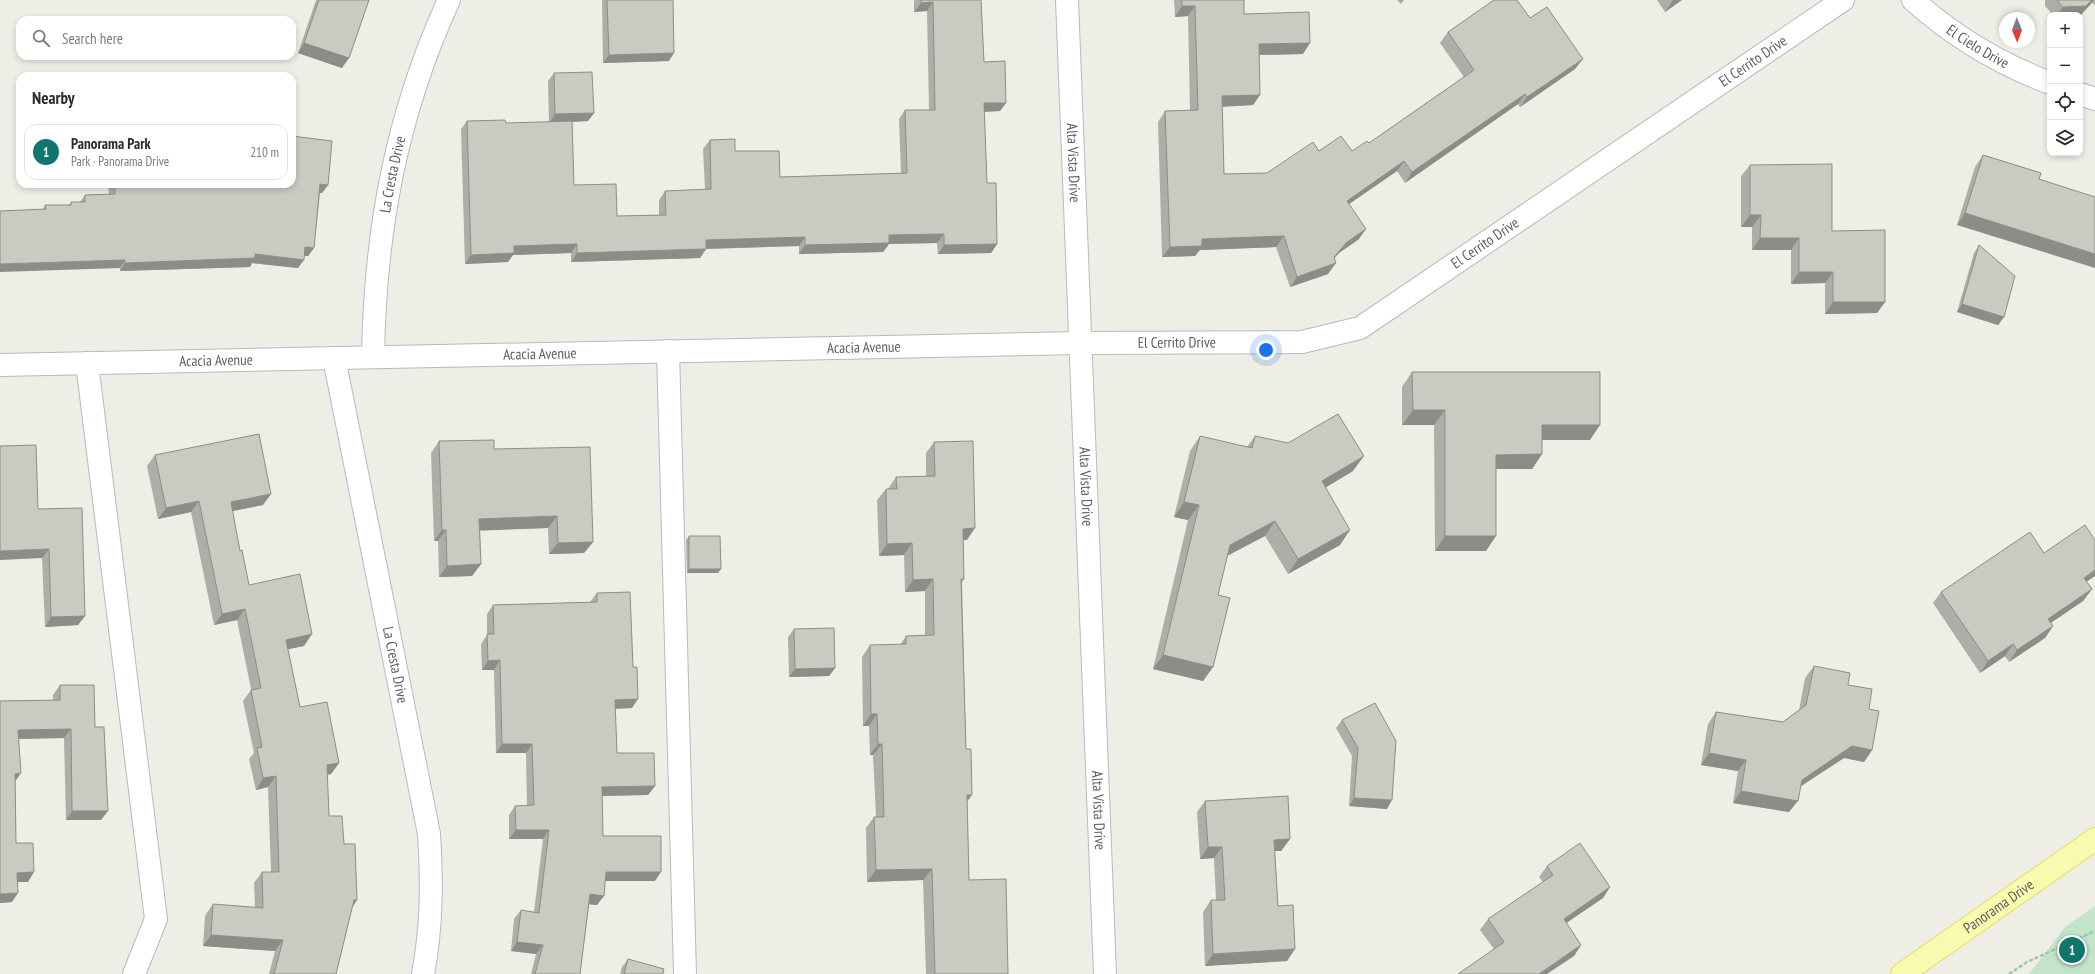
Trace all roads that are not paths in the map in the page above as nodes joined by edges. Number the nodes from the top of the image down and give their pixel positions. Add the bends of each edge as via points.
1 (449, 0) edge
2 (1068, 0) edge
3 (1843, 0) edge
4 (1913, 0) edge
5 (2047, 82) edge
6 (2083, 95) edge
7 (2095, 99) edge
8 (1080, 343) junction
9 (668, 351) junction
10 (373, 357) junction
11 (334, 358) junction
12 (87, 364) junction
13 (0, 365) edge
14 (2095, 839) edge
15 (134, 974) edge
16 (423, 974) edge
17 (685, 974) edge
18 (1104, 974) edge
19 (1902, 974) edge

1 - 10 street, La Cresta Drive via 417,80 394,162 381,231
2 - 8 street, Alta Vista Drive
3 - 8 street, El Cerrito Drive via 1360,328 1302,342
4 - 5 street, El Cielo Drive via 1928,14 1978,48
6 - 7 street
8 - 9 street, Acacia Avenue
8 - 18 street, Alta Vista Drive
9 - 10 street, Acacia Avenue
9 - 17 street
10 - 11 street, Acacia Avenue
11 - 12 street, Acacia Avenue
11 - 16 street, La Cresta Drive via 429,834 432,888 429,942
12 - 13 street, Acacia Avenue
12 - 15 street via 156,919
14 - 19 main road, Panorama Drive

